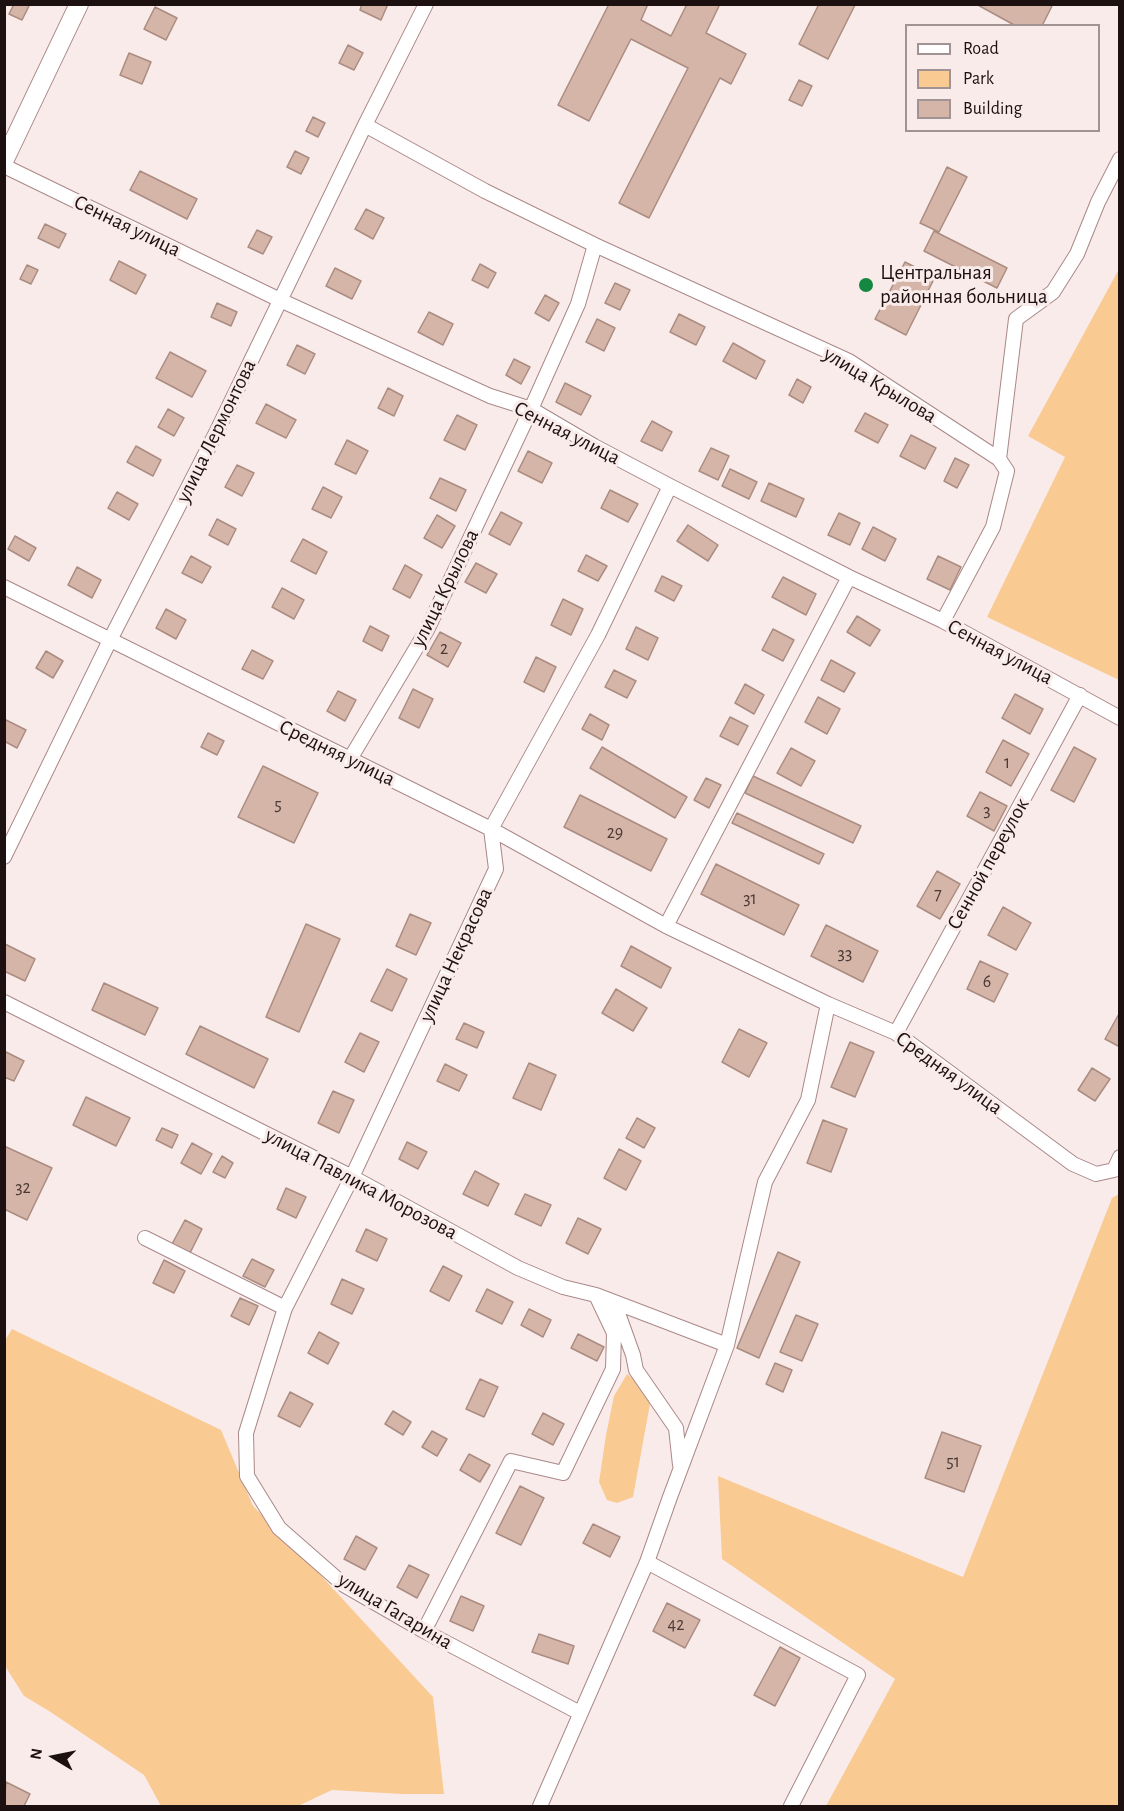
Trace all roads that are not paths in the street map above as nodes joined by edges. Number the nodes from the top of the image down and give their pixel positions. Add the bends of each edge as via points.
1 (80, 4) edge
2 (426, 4) edge
3 (365, 125) junction
4 (1119, 159) edge
5 (4, 161) edge
6 (4, 166) edge
7 (595, 244) junction
8 (280, 300) junction
9 (531, 409) junction
10 (999, 459) junction
11 (670, 486) junction
12 (849, 577) junction
13 (4, 587) edge
14 (943, 621) junction
15 (110, 640) junction
16 (1080, 695) junction
17 (1119, 718) edge
18 (350, 759) junction
19 (491, 829) junction
20 (4, 856) edge
21 (666, 926) junction
22 (4, 1002) edge
23 (828, 1004) junction
24 (896, 1033) junction
25 (1119, 1157) edge
26 (352, 1177) junction
27 (144, 1238) dead end
28 (596, 1295) junction
29 (285, 1308) junction
30 (727, 1345) junction
31 (246, 1433) joint
32 (681, 1467) junction
33 (647, 1562) junction
34 (424, 1631) junction
35 (580, 1713) junction
36 (540, 1806) edge
37 (791, 1806) edge

1 - 5 street
2 - 3 street, улица Лермонтова
3 - 7 street, улица Крылова via 485,191
3 - 8 street, улица Лермонтова
4 - 10 street via 1077,254 1053,292 1016,319
6 - 8 street, Сенная улица
7 - 9 street, улица Крылова via 578,304
7 - 10 street, улица Крылова via 849,362
8 - 9 street, Сенная улица via 490,396
8 - 15 street, улица Лермонтова
9 - 11 street, Сенная улица
9 - 18 street, улица Крылова via 427,630
10 - 14 street via 1007,471 993,526
11 - 12 street, Сенная улица
11 - 19 street via 598,635
12 - 14 street, Сенная улица
12 - 21 street
13 - 15 street, Средняя улица
14 - 16 street, Сенная улица
15 - 18 street, Средняя улица
15 - 20 street, улица Лермонтова
16 - 17 street, Сенная улица
16 - 24 street, Сенной переулок
18 - 19 street, Средняя улица
19 - 21 street, Средняя улица
19 - 26 street, улица Некрасова via 496,869
21 - 23 street, Средняя улица
22 - 26 street, улица Павлика Морозова
23 - 24 street, Средняя улица
23 - 30 street via 808,1100 765,1182
24 - 25 street, Средняя улица via 1073,1164 1096,1174 1114,1170
26 - 28 street, улица Павлика Морозова via 518,1268 562,1287
26 - 29 street, улица Некрасова
27 - 29 street
28 - 30 street, улица Павлика Морозова
28 - 32 street via 619,1316 636,1370 676,1428
28 - 34 street via 614,1333 613,1369 563,1473 511,1461
29 - 31 street, улица Некрасова
30 - 32 street
31 - 34 street, улица Гагарина via 247,1476 279,1528 344,1585
32 - 33 street
33 - 35 street
33 - 37 street via 858,1675
34 - 35 street, улица Гагарина
35 - 36 street

